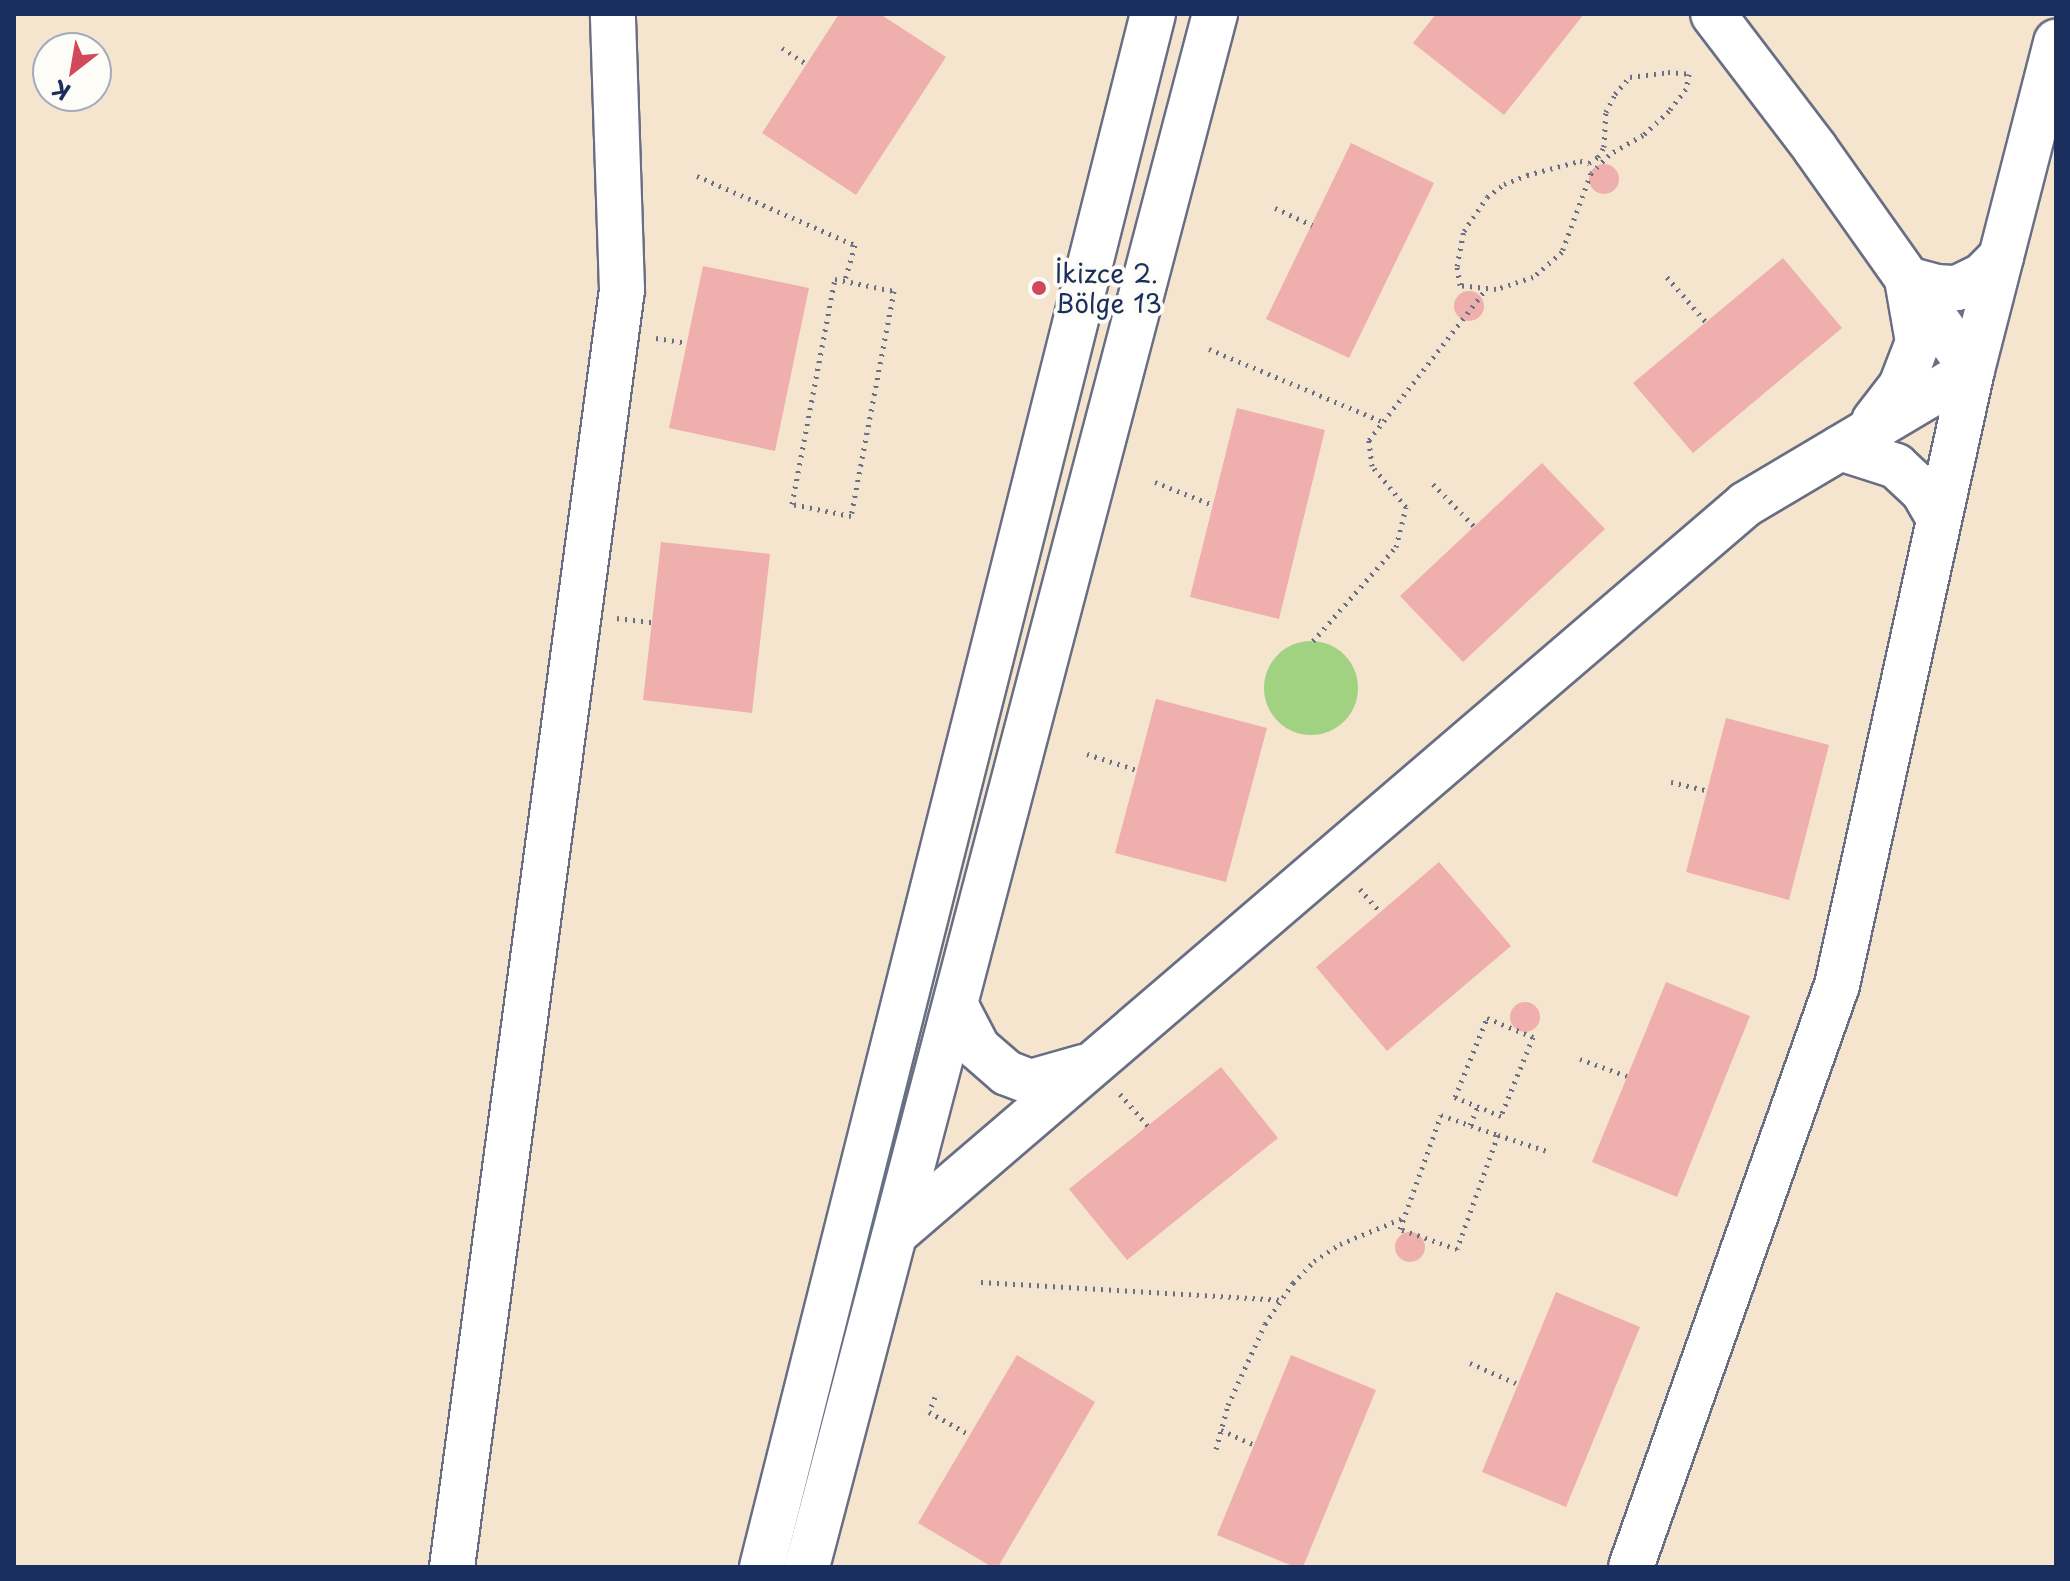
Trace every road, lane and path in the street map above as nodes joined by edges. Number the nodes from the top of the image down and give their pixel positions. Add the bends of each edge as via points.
1 (613, 14) edge
2 (1153, 14) edge
3 (1215, 14) edge
4 (1713, 14) edge
5 (2056, 42) edge
6 (782, 48) dead end
7 (807, 64) dead end
8 (697, 176) dead end
9 (1275, 208) dead end
10 (1312, 225) dead end
11 (2001, 257) junction
12 (1667, 277) dead end
13 (1907, 279) junction
14 (845, 281) junction
15 (1488, 288) junction
16 (1706, 322) dead end
17 (1209, 349) dead end
18 (1972, 370) junction
19 (1381, 421) junction
20 (1852, 441) junction
21 (1155, 482) dead end
22 (1433, 484) dead end
23 (1213, 505) dead end
24 (1939, 519) junction
25 (1474, 526) dead end
26 (1313, 641) dead end
27 (1087, 754) dead end
28 (1137, 770) dead end
29 (1671, 782) dead end
30 (1707, 790) dead end
31 (956, 1006) junction
32 (1580, 1059) dead end
33 (1093, 1064) junction
34 (1627, 1076) dead end
35 (1478, 1106) junction
36 (1470, 1125) junction
37 (1498, 1135) junction
38 (1547, 1151) dead end
39 (1404, 1218) junction
40 (896, 1233) junction
41 (981, 1282) dead end
42 (1281, 1300) junction
43 (1470, 1363) dead end
44 (1518, 1384) dead end
45 (935, 1397) dead end
46 (1221, 1430) junction
47 (970, 1435) dead end
48 (1255, 1445) dead end
49 (1216, 1449) dead end
50 (452, 1567) edge
51 (762, 1567) edge
52 (807, 1567) edge
53 (1631, 1567) edge

1 - 50 street via 622,290
2 - 51 street
3 - 31 street
4 - 13 street
5 - 11 street
6 - 7 path
8 - 14 path via 855,245
9 - 10 path
11 - 13 street via 1982,276 1957,288
11 - 18 street
12 - 16 path
13 - 18 street
13 - 20 street via 1918,342 1901,386
14 - 14 path via 894,291 851,516 792,504 835,279
15 - 15 path via 1533,277 1562,252 1591,173 1669,111 1686,89 1689,74 1630,77 1606,112 1604,147 1598,157 1527,175 1487,197 1464,231 1457,266 1460,285
15 - 19 path
17 - 19 path
18 - 20 street
18 - 24 street
19 - 26 path via 1368,452 1372,466 1406,507 1396,547
20 - 24 street via 1896,466 1923,491
20 - 33 street via 1746,504
21 - 23 path
22 - 25 path
24 - 53 street via 1837,985
27 - 28 path
29 - 30 path
31 - 33 street via 978,1048 1007,1073 1031,1082
31 - 40 street
32 - 34 path
33 - 40 street
35 - 35 path via 1455,1097 1487,1018 1533,1037 1501,1116
35 - 36 path
36 - 37 path
36 - 39 path via 1441,1115
37 - 38 path
37 - 39 path via 1457,1249 1400,1229
39 - 42 path via 1340,1244 1314,1261
40 - 52 street
41 - 42 path
42 - 46 path via 1258,1337
43 - 44 path
45 - 47 path via 929,1412
46 - 48 path
46 - 49 path

